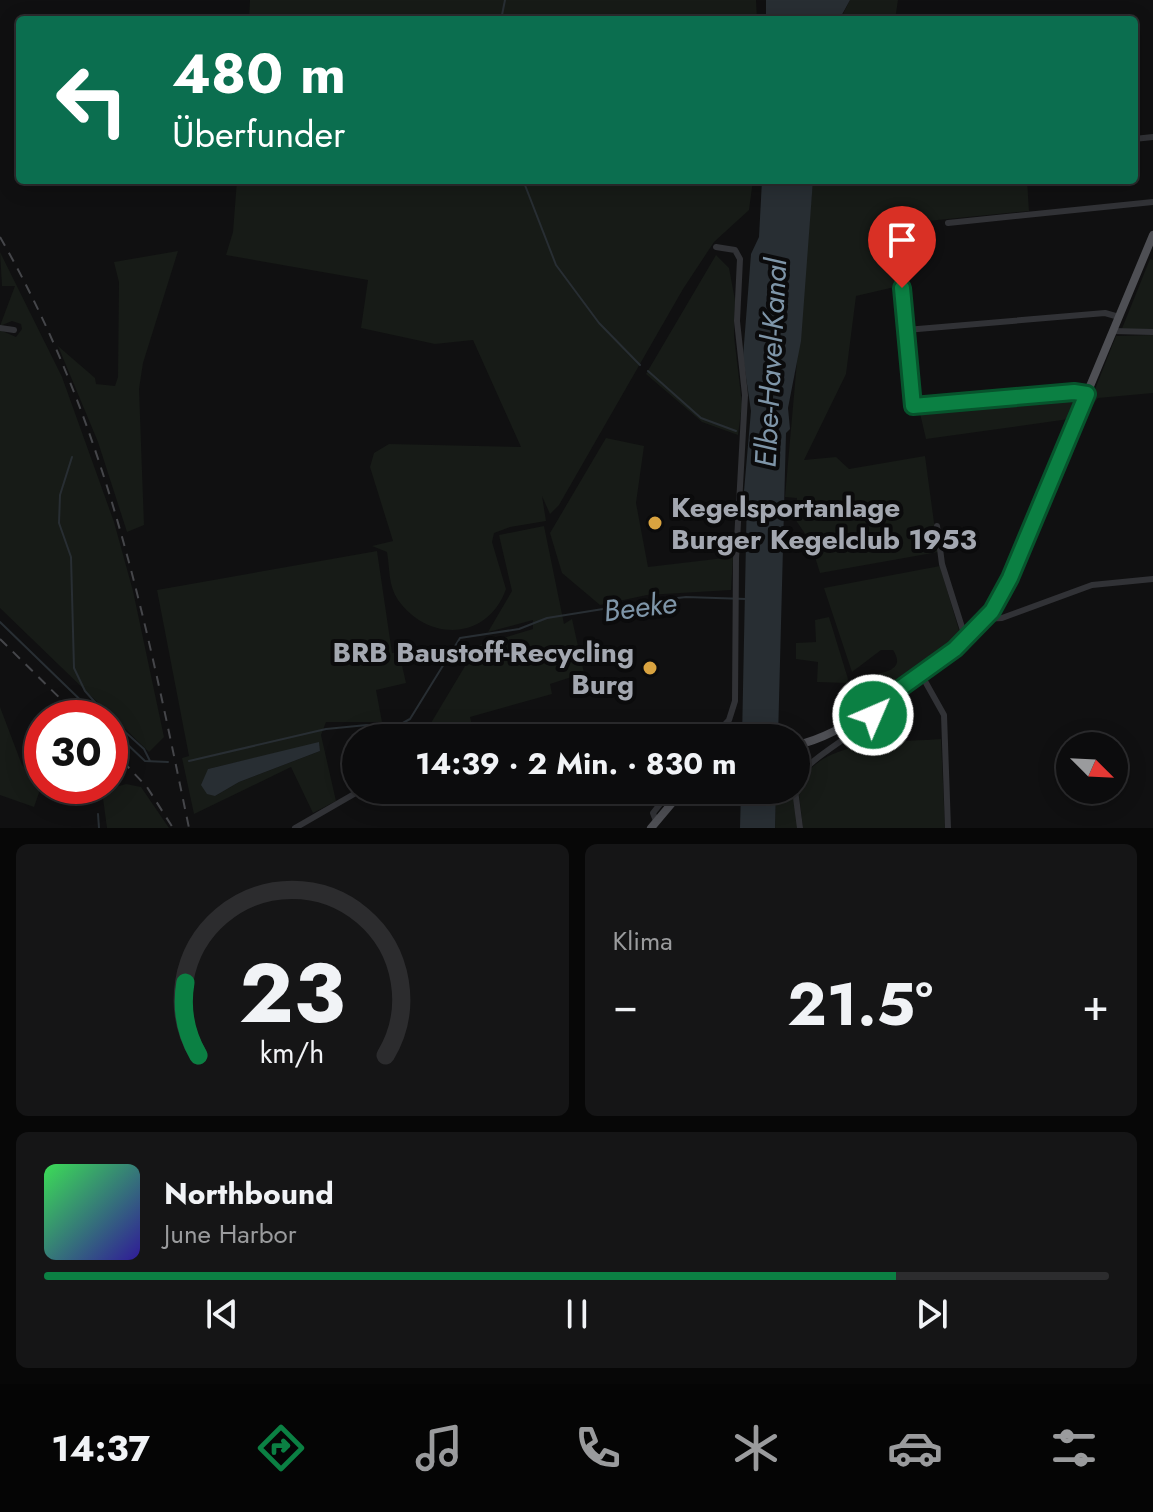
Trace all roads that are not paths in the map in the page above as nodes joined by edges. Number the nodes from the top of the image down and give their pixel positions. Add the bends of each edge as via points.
1 (1153, 202) edge
2 (948, 223) dead end
3 (1153, 235) edge
4 (716, 247) dead end
5 (902, 288) dead end
6 (1119, 317) junction
7 (0, 328) edge
8 (14, 330) dead end
9 (906, 330) junction
10 (1113, 331) junction
11 (1153, 332) edge
12 (1087, 394) junction
13 (937, 526) dead end
14 (1153, 579) edge
15 (985, 619) junction
16 (966, 640) junction
17 (921, 674) junction
18 (873, 708) junction
19 (725, 724) edge
20 (810, 741) edge
21 (810, 764) edge
22 (342, 801) edge
23 (660, 804) edge
24 (671, 804) edge
25 (797, 804) edge
26 (654, 825) edge
27 (295, 828) edge
28 (800, 828) edge
29 (948, 828) edge

1 - 2 street
3 - 6 main road
4 - 19 street via 735,250 741,264 737,321 745,395 734,707
5 - 9 street
6 - 9 street via 1100,313
6 - 10 main road
7 - 8 street
9 - 12 street via 913,406
10 - 11 street
10 - 12 main road
12 - 15 main road via 1010,578
13 - 16 street via 942,564
14 - 15 street via 1092,585 1002,618
15 - 16 main road
16 - 17 main road
17 - 18 main road
17 - 29 street via 944,715
18 - 20 main road via 833,734
18 - 21 street via 858,731
22 - 27 street
23 - 26 street via 653,813
24 - 26 main road
25 - 28 street

